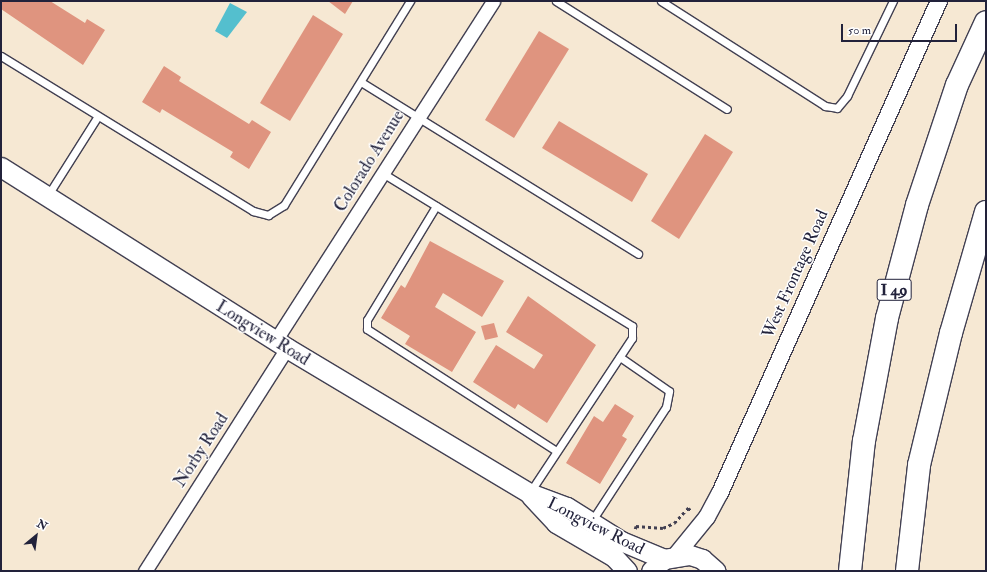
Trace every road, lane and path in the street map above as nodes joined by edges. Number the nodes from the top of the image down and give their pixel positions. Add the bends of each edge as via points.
1 (410, 1) edge
2 (493, 1) edge
3 (556, 1) edge
4 (661, 1) edge
5 (893, 1) edge
6 (939, 1) edge
7 (986, 22) edge
8 (1, 56) edge
9 (362, 82) junction
10 (727, 109) dead end
11 (98, 116) junction
12 (419, 117) junction
13 (1, 167) edge
14 (384, 174) junction
15 (48, 196) junction
16 (436, 206) junction
17 (986, 212) edge
18 (638, 254) dead end
19 (281, 344) junction
20 (620, 357) junction
21 (556, 451) junction
22 (529, 493) junction
23 (591, 522) junction
24 (664, 562) edge
25 (145, 571) edge
26 (627, 571) edge
27 (716, 571) edge
28 (850, 571) edge
29 (907, 571) edge

1 - 9 lane
2 - 12 street, Colorado Avenue
3 - 10 lane
4 - 5 lane via 825,106 837,108 847,96
6 - 24 street, West Frontage Road via 720,493 707,517
7 - 28 highway, I 49 via 957,85 917,205 887,318 864,442
8 - 11 lane
9 - 11 lane via 284,205 268,215 253,210
9 - 12 lane
11 - 15 lane
12 - 14 street, Colorado Avenue
12 - 18 lane
13 - 15 main road, Longview Road
14 - 16 lane
14 - 19 street, Colorado Avenue
15 - 19 main road, Longview Road
16 - 20 lane via 632,326 632,338
16 - 21 lane via 366,320 367,329
17 - 29 highway via 951,333 919,465
19 - 22 main road, Longview Road
19 - 25 street, Norby Road
20 - 21 lane
20 - 23 lane via 669,391 666,407
21 - 22 lane
22 - 23 main road, Longview Road via 567,507
22 - 26 main road, Longview Road via 556,523 614,557
23 - 24 main road, Longview Road via 621,541
24 - 27 main road, Longview Road via 702,559

